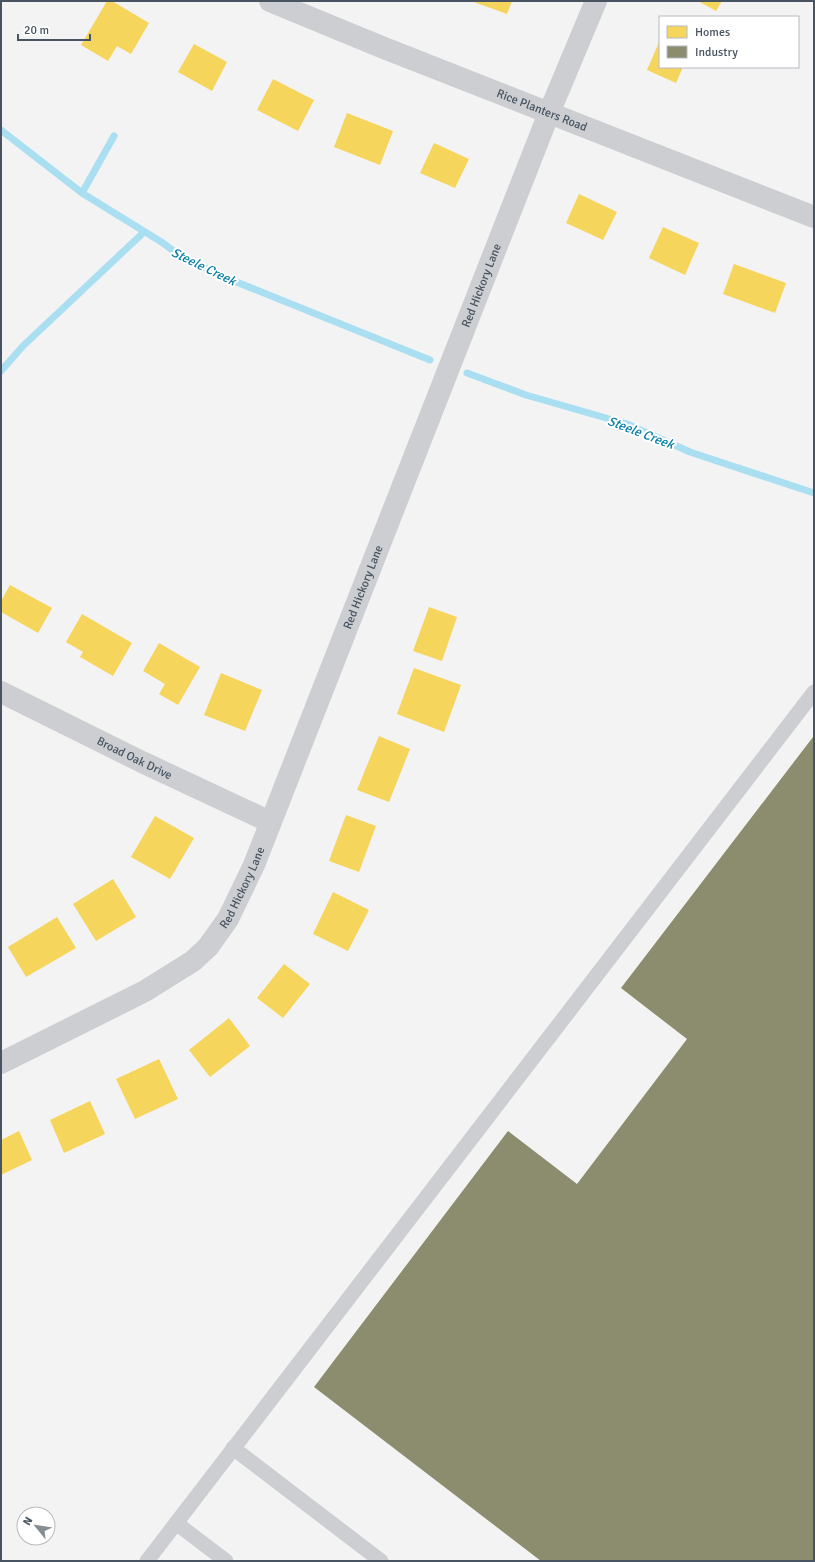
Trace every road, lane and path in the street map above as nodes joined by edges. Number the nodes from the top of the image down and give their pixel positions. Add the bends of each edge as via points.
1 (270, 1) edge
2 (596, 1) edge
3 (549, 113) junction
4 (814, 217) edge
5 (1, 692) edge
6 (814, 692) edge
7 (270, 822) junction
8 (1, 1063) edge
9 (233, 1448) junction
10 (176, 1523) junction
11 (147, 1561) edge
12 (226, 1561) edge
13 (381, 1561) edge

1 - 3 street, Rice Planters Road
2 - 3 street, Red Hickory Lane
3 - 4 street, Rice Planters Road
3 - 7 street, Red Hickory Lane
5 - 7 street, Broad Oak Drive
6 - 9 lane
7 - 8 street, Red Hickory Lane via 254,864 228,919 208,947 193,961 145,991
9 - 10 lane
9 - 13 lane
10 - 11 lane
10 - 12 lane

